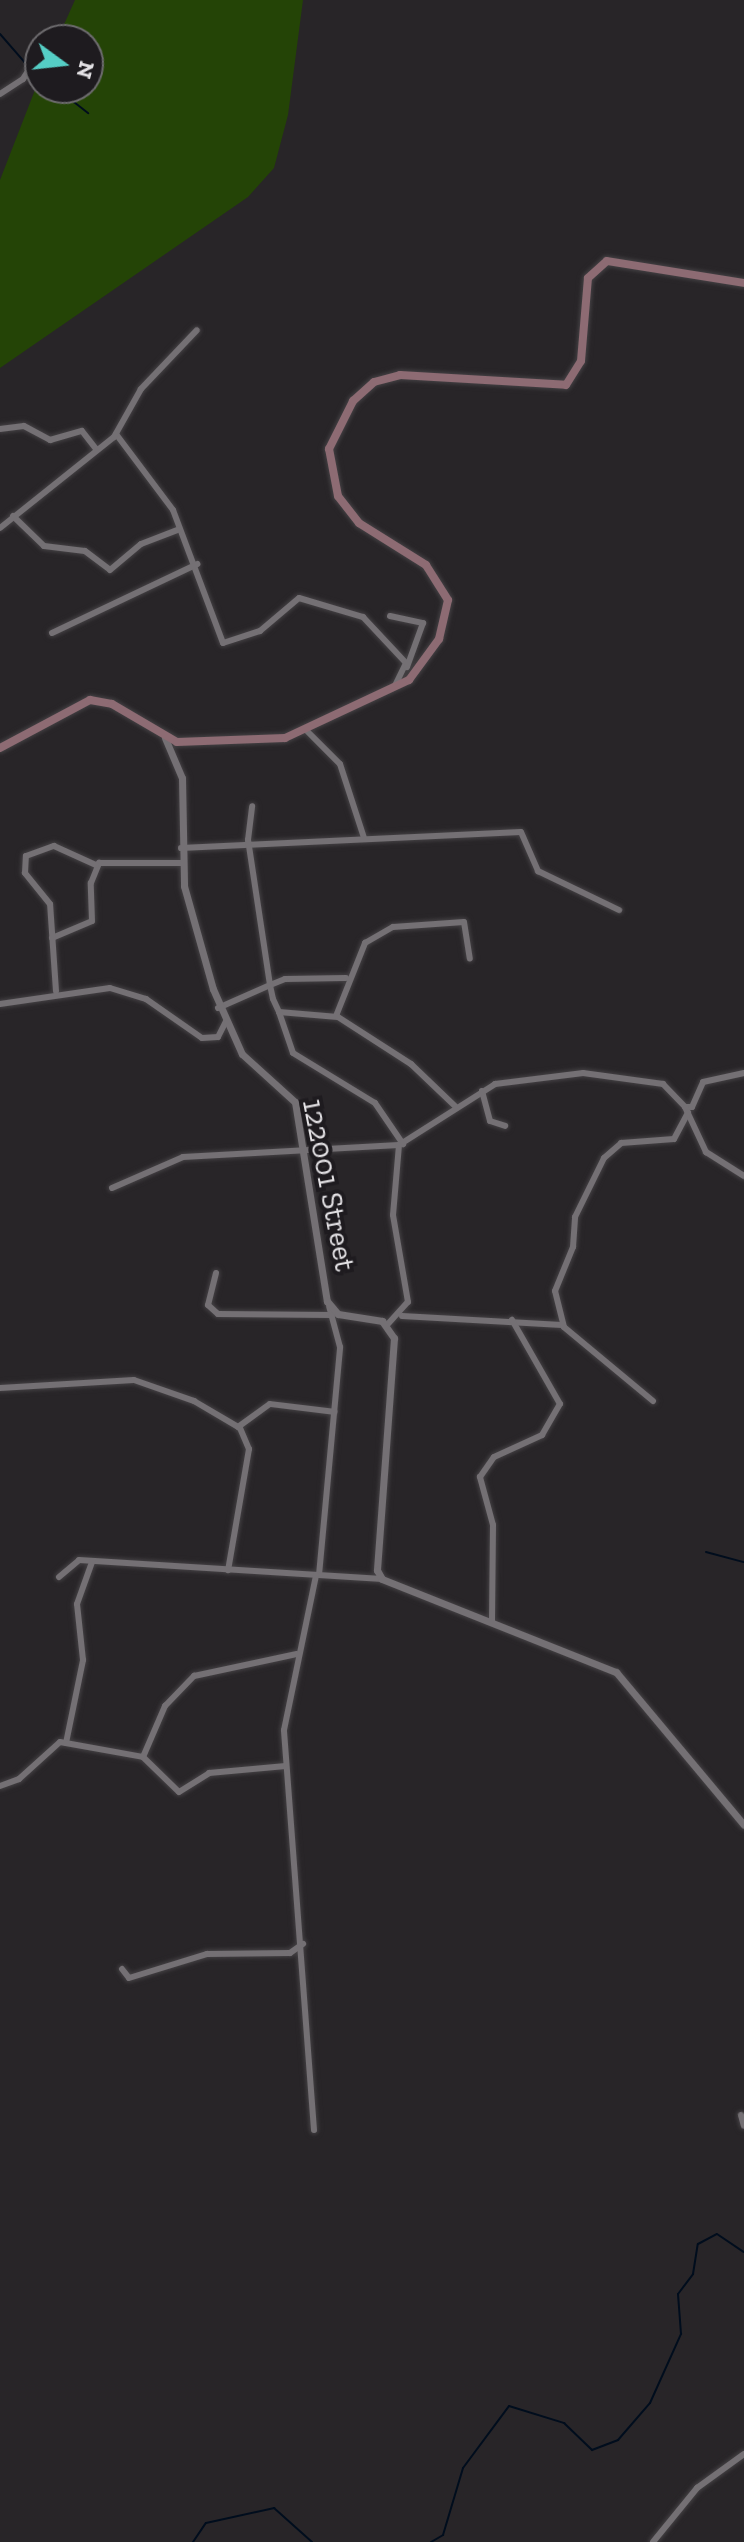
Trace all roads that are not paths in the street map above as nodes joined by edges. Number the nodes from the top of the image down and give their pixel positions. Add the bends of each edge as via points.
1 (24, 77) edge
2 (0, 94) edge
3 (744, 283) edge
4 (197, 330) dead end
5 (0, 429) edge
6 (116, 434) junction
7 (96, 449) junction
8 (13, 516) junction
9 (0, 528) edge
10 (178, 530) junction
11 (197, 564) junction
12 (390, 616) dead end
13 (52, 633) dead end
14 (407, 667) junction
15 (393, 689) junction
16 (308, 732) junction
17 (165, 738) junction
18 (0, 748) edge
19 (252, 806) dead end
20 (364, 838) junction
21 (248, 840) junction
22 (181, 848) junction
23 (181, 863) junction
24 (96, 865) junction
25 (619, 910) dead end
26 (52, 938) junction
27 (470, 959) dead end
28 (346, 978) junction
29 (270, 985) junction
30 (56, 991) junction
31 (0, 1004) edge
32 (218, 1008) junction
33 (279, 1012) junction
34 (336, 1016) junction
35 (226, 1021) junction
36 (744, 1073) edge
37 (482, 1091) junction
38 (456, 1107) junction
39 (687, 1110) junction
40 (505, 1126) dead end
41 (401, 1144) junction
42 (301, 1147) junction
43 (744, 1176) edge
44 (112, 1188) dead end
45 (216, 1273) dead end
46 (330, 1311) junction
47 (402, 1316) junction
48 (512, 1320) junction
49 (387, 1325) junction
50 (563, 1326) junction
51 (0, 1388) edge
52 (653, 1401) dead end
53 (335, 1412) junction
54 (238, 1427) junction
55 (92, 1562) junction
56 (228, 1570) junction
57 (317, 1575) junction
58 (59, 1577) dead end
59 (382, 1579) junction
60 (492, 1621) junction
61 (297, 1654) junction
62 (66, 1743) junction
63 (143, 1757) junction
64 (286, 1766) junction
65 (0, 1786) edge
66 (744, 1825) edge
67 (303, 1940) junction
68 (122, 1969) dead end
69 (741, 2115) dead end
70 (744, 2126) edge
71 (314, 2130) dead end
72 (744, 2454) edge
73 (653, 2542) edge

1 - 2 street
3 - 15 main road via 607,261 588,278 581,361 566,385 400,375 363,389 334,432 330,479 359,523 426,565 448,600 430,656
4 - 6 street via 141,389
5 - 7 street via 24,426 50,440 82,431
6 - 7 street
6 - 10 street via 166,496
7 - 8 street
8 - 9 street
8 - 10 street via 44,546 85,551 110,570 141,544
10 - 11 street
11 - 13 street
11 - 14 street via 223,643 260,631 299,598 363,617
12 - 14 street via 423,623
14 - 15 street
15 - 16 main road
16 - 17 main road via 202,745
16 - 20 street via 340,764
17 - 18 main road via 112,704 90,700
17 - 22 street, 122001 Street via 182,778
19 - 21 street
20 - 21 street
20 - 25 street via 521,832 538,871
21 - 22 street
21 - 29 street
22 - 23 street, 122001 Street
23 - 24 street
23 - 32 street, 122001 Street
24 - 26 street via 92,921
24 - 26 street via 54,846 29,850 23,868 50,904
26 - 30 street
27 - 28 street via 464,922 403,924 368,940
28 - 29 street via 309,975
28 - 34 street
29 - 32 street
29 - 33 street
30 - 31 street
30 - 35 street via 133,993 209,1040
32 - 35 street, 122001 Street
33 - 34 street
33 - 41 street via 293,1053 375,1103
34 - 38 street via 411,1064
35 - 42 street, 122001 Street via 242,1054 291,1095
36 - 39 street via 703,1082
37 - 38 street
37 - 39 street via 531,1075 638,1076 663,1084
37 - 40 street via 490,1121
38 - 41 street
39 - 43 street via 706,1152
39 - 50 street via 674,1139 621,1143 600,1164 555,1291
41 - 42 street
41 - 47 street via 393,1215 407,1286
42 - 44 street via 168,1160
42 - 46 street, 122001 Street
45 - 46 street via 208,1305 218,1314
46 - 49 street, 122001 Street
46 - 53 street via 340,1347
47 - 48 street
47 - 49 street
48 - 50 street
48 - 60 street via 560,1404 542,1435 494,1457 480,1477 493,1525
49 - 59 street via 395,1351 376,1558
50 - 52 street
51 - 54 street via 134,1380 194,1401
53 - 54 street via 270,1404
53 - 57 street
54 - 56 street via 249,1449
55 - 56 street
55 - 58 street via 69,1563
55 - 62 street via 77,1604 83,1660
56 - 57 street
57 - 59 street
57 - 61 street
59 - 60 street
60 - 66 street via 616,1672
61 - 63 street via 194,1676 165,1706
61 - 64 street via 285,1722
62 - 63 street
62 - 65 street via 46,1748 26,1774
63 - 64 street via 179,1792 209,1773
64 - 67 street
67 - 68 street via 290,1953 207,1954 129,1978
67 - 71 street
69 - 70 street
72 - 73 street via 697,2488

